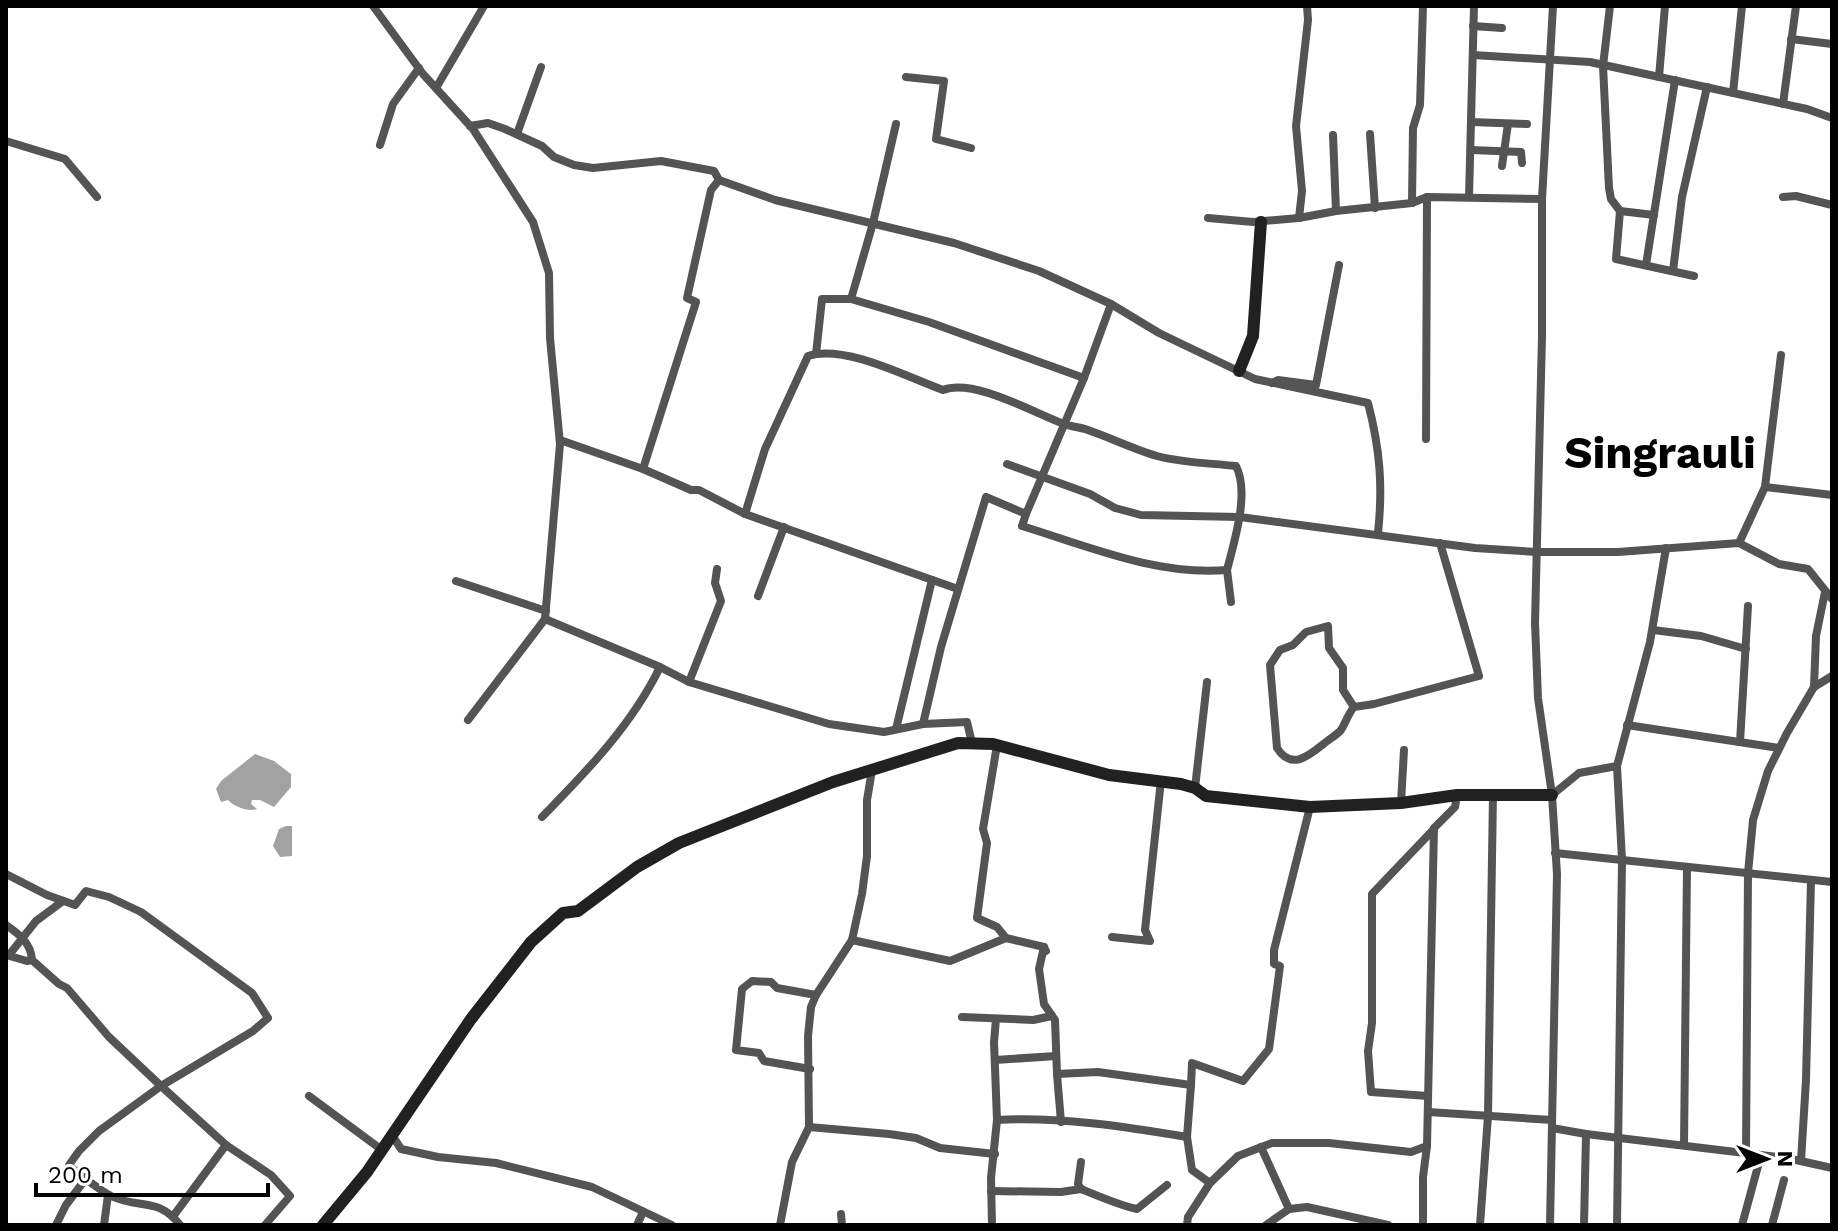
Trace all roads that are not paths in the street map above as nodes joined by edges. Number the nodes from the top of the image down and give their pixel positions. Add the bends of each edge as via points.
1 (373, 6) edge
2 (484, 6) edge
3 (1307, 6) edge
4 (1423, 6) edge
5 (1474, 6) edge
6 (1553, 6) edge
7 (1610, 6) edge
8 (1665, 6) edge
9 (1742, 6) edge
10 (1796, 6) edge
11 (1473, 26) junction
12 (1502, 28) dead end
13 (1791, 39) junction
14 (1832, 44) edge
15 (1473, 55) junction
16 (1549, 58) junction
17 (1603, 66) junction
18 (541, 67) dead end
19 (419, 68) junction
20 (906, 77) dead end
21 (1659, 77) junction
22 (1675, 80) junction
23 (1707, 87) junction
24 (436, 88) junction
25 (1733, 93) junction
26 (1783, 104) junction
27 (1832, 118) edge
28 (1471, 122) junction
29 (1484, 123) junction
30 (896, 124) dead end
31 (1508, 124) junction
32 (1527, 124) dead end
33 (470, 126) junction
34 (1485, 133) dead end
35 (517, 134) junction
36 (1370, 134) dead end
37 (1333, 135) dead end
38 (6, 141) edge
39 (380, 145) dead end
40 (971, 148) dead end
41 (1471, 150) junction
42 (1505, 152) junction
43 (1522, 163) dead end
44 (1502, 166) dead end
45 (719, 180) junction
46 (97, 197) dead end
47 (1427, 197) junction
48 (1469, 197) junction
49 (1783, 197) dead end
50 (1542, 199) junction
51 (1412, 203) junction
52 (1832, 205) edge
53 (1375, 208) junction
54 (1336, 211) junction
55 (1620, 211) junction
56 (1654, 215) junction
57 (1208, 218) dead end
58 (1299, 218) junction
59 (1261, 222) junction
60 (873, 223) junction
61 (1339, 265) dead end
62 (1646, 265) junction
63 (1673, 271) junction
64 (1694, 276) dead end
65 (851, 299) junction
66 (1111, 304) junction
67 (816, 354) junction
68 (1781, 355) dead end
69 (1239, 371) junction
70 (1084, 378) junction
71 (1271, 383) junction
72 (1065, 424) junction
73 (1426, 439) dead end
74 (560, 440) junction
75 (1007, 464) dead end
76 (643, 469) junction
77 (1042, 478) junction
78 (1765, 487) junction
79 (1832, 495) edge
80 (745, 514) junction
81 (1026, 514) junction
82 (1240, 517) junction
83 (784, 527) junction
84 (1378, 533) junction
85 (1440, 543) junction
86 (1739, 543) junction
87 (1666, 548) junction
88 (1537, 552) junction
89 (717, 569) dead end
90 (1227, 570) junction
91 (932, 580) junction
92 (456, 581) dead end
93 (958, 589) junction
94 (758, 596) dead end
95 (1828, 596) edge
96 (1231, 602) dead end
97 (1748, 606) dead end
98 (545, 615) junction
99 (1653, 630) junction
100 (1746, 649) junction
101 (660, 667) junction
102 (1832, 676) edge
103 (689, 682) junction
104 (1207, 682) dead end
105 (1814, 687) junction
106 (1354, 707) junction
107 (468, 720) dead end
108 (923, 724) junction
109 (1627, 725) junction
110 (896, 729) junction
111 (1740, 742) junction
112 (972, 743) junction
113 (997, 745) junction
114 (1779, 748) junction
115 (1404, 750) dead end
116 (1617, 766) junction
117 (872, 770) junction
118 (1161, 780) junction
119 (1195, 788) junction
120 (1493, 794) junction
121 (1457, 795) junction
122 (1552, 795) junction
123 (1401, 803) junction
124 (1310, 807) junction
125 (542, 817) dead end
126 (1434, 828) junction
127 (1555, 853) junction
128 (1622, 860) junction
129 (1687, 867) junction
130 (1748, 873) junction
131 (6, 874) edge
132 (1811, 880) junction
133 (1832, 882) edge
134 (63, 901) junction
135 (6, 925) edge
136 (24, 937) junction
137 (1112, 937) dead end
138 (1006, 938) junction
139 (852, 940) junction
140 (8, 955) edge
141 (32, 960) junction
142 (816, 995) junction
143 (1052, 1016) junction
144 (962, 1017) dead end
145 (996, 1019) junction
146 (1056, 1056) junction
147 (995, 1060) junction
148 (810, 1069) junction
149 (1057, 1074) junction
150 (1191, 1085) junction
151 (161, 1086) junction
152 (309, 1096) dead end
153 (1428, 1096) junction
154 (1428, 1112) junction
155 (1488, 1116) junction
156 (997, 1120) junction
157 (1061, 1122) junction
158 (1552, 1124) junction
159 (809, 1127) junction
160 (1586, 1134) junction
161 (392, 1135) junction
162 (1619, 1136) junction
163 (1187, 1137) junction
164 (226, 1145) junction
165 (1684, 1145) junction
166 (1427, 1146) junction
167 (1261, 1147) junction
168 (382, 1150) junction
169 (1746, 1153) junction
170 (995, 1154) junction
171 (1761, 1155) junction
172 (1801, 1161) junction
173 (1081, 1162) dead end
174 (1832, 1168) edge
175 (87, 1177) junction
176 (1784, 1180) dead end
177 (1210, 1183) junction
178 (1167, 1185) dead end
179 (1081, 1189) junction
180 (991, 1191) junction
181 (108, 1195) junction
182 (1289, 1209) junction
183 (643, 1212) junction
184 (841, 1214) dead end
185 (177, 1222) edge
186 (56, 1225) edge
187 (104, 1225) edge
188 (265, 1225) edge
189 (323, 1225) edge
190 (637, 1225) edge
191 (672, 1225) edge
192 (780, 1225) edge
193 (842, 1225) edge
194 (992, 1225) edge
195 (1187, 1225) edge
196 (1266, 1225) edge
197 (1388, 1225) edge
198 (1423, 1225) edge
199 (1480, 1225) edge
200 (1550, 1225) edge
201 (1584, 1225) edge
202 (1617, 1225) edge
203 (1742, 1225) edge
204 (1772, 1225) edge

1 - 19 street
2 - 24 street
3 - 58 street via 1296,126
4 - 51 street
5 - 11 street
6 - 16 street
7 - 17 street
8 - 21 street
9 - 25 street
10 - 13 street
11 - 12 street
11 - 15 street
13 - 14 street
13 - 26 street
15 - 16 street
15 - 28 street
16 - 17 street
16 - 50 street
17 - 21 street
17 - 55 street via 1609,188
18 - 35 street
19 - 24 street
19 - 39 street via 393,104
20 - 40 street via 944,81 936,139
21 - 22 street
22 - 23 street
22 - 56 street
23 - 25 street
23 - 63 street via 1682,197
24 - 33 street
25 - 26 street
26 - 27 street
28 - 29 street
28 - 41 street
29 - 31 street
29 - 34 street
30 - 60 street
31 - 32 street
31 - 42 street
33 - 35 street via 488,123
33 - 74 street via 533,222 549,273
35 - 45 street via 574,165 661,161 714,171
36 - 53 street
37 - 54 street
38 - 46 street via 65,159
41 - 42 street
41 - 48 street
42 - 43 street via 1521,152
42 - 44 street
45 - 60 street via 775,200
45 - 76 street via 711,190 692,270 687,298 696,302
47 - 48 street
47 - 51 street
47 - 73 street
48 - 50 street
49 - 52 street
50 - 88 street
51 - 53 street
53 - 54 street
54 - 58 street
55 - 56 street
55 - 62 street via 1616,259
56 - 62 street
57 - 59 street
58 - 59 street
59 - 69 street via 1253,336
60 - 65 street
60 - 66 street via 1039,271
61 - 71 street via 1316,385
62 - 63 street
63 - 64 street
65 - 67 street via 822,299
65 - 70 street
66 - 69 street
66 - 70 street
67 - 72 street via 885,366 943,390 952,386 985,393
67 - 80 street via 808,356 765,449
68 - 78 street
69 - 71 street
70 - 72 street
71 - 84 street via 1368,403 1382,472
72 - 77 street
72 - 82 street via 1182,462 1236,466
74 - 76 street
74 - 98 street
75 - 77 street
76 - 80 street
77 - 81 street
77 - 82 street via 1141,515
78 - 79 street
78 - 86 street
80 - 83 street
81 - 90 street via 1022,526 1094,550 1177,568
81 - 93 street via 986,497
82 - 84 street
82 - 90 street
83 - 91 street
83 - 94 street
84 - 85 street
85 - 88 street
85 - 106 street via 1479,676
86 - 87 street
86 - 95 street via 1779,564 1808,569
87 - 88 street
87 - 99 street
88 - 122 street via 1538,698
89 - 103 street via 721,601
90 - 96 street
91 - 93 street
91 - 110 street
92 - 98 street
93 - 108 street
95 - 105 street via 1816,636
97 - 100 street
98 - 101 street
98 - 107 street
99 - 100 street
99 - 109 street
100 - 111 street
101 - 103 street
101 - 125 street via 624,725
102 - 105 street
103 - 110 street via 829,724
104 - 119 street
105 - 114 street
106 - 106 street via 1341,730 1306,759 1282,755 1277,748 1270,665 1280,650 1306,632 1328,626 1329,648 1343,668 1343,690
108 - 110 street
108 - 112 street via 967,722
109 - 111 street
109 - 116 street
111 - 114 street
112 - 113 street
112 - 117 street
113 - 118 street via 1109,775
113 - 138 street via 983,829 987,843 977,918
114 - 130 street via 1753,820
115 - 123 street
116 - 122 street via 1579,773
116 - 128 street
117 - 139 street via 867,856
117 - 161 street via 693,837 637,867 578,911 563,913 531,942 471,1019
118 - 119 street
118 - 137 street via 1145,930 1150,941
119 - 124 street via 1206,796
120 - 121 street
120 - 122 street
120 - 155 street
121 - 123 street
121 - 126 street via 1455,807
122 - 127 street
123 - 124 street
124 - 150 street via 1274,950 1274,964 1280,966 1269,1049 1243,1081 1192,1063
126 - 153 street
126 - 153 street via 1372,894 1368,1051 1371,1092
127 - 128 street
127 - 158 street
128 - 129 street
128 - 162 street
129 - 130 street
129 - 165 street
130 - 132 street
130 - 169 street
131 - 134 street
132 - 133 street
132 - 172 street
134 - 136 street
134 - 151 street via 75,905 86,891 141,912 252,993 268,1018
135 - 136 street
136 - 140 street
136 - 141 street
138 - 139 street via 950,961
138 - 143 street via 1045,950 1039,969 1044,1004
139 - 142 street
140 - 141 street
141 - 151 street via 67,988
142 - 148 street via 808,1036
142 - 148 street via 752,981 742,989 739,1011 736,1050
143 - 145 street
143 - 146 street
144 - 145 street
145 - 147 street
146 - 147 street
146 - 149 street
147 - 156 street
148 - 159 street
149 - 150 street via 1098,1072
149 - 157 street
150 - 163 street
151 - 164 street
151 - 175 street via 79,1151 69,1165
152 - 168 street
153 - 154 street
154 - 155 street
154 - 166 street
155 - 158 street
155 - 199 street
156 - 157 street
156 - 170 street
157 - 163 street
158 - 160 street
158 - 200 street
159 - 170 street via 889,1134 940,1148
159 - 192 street via 792,1162
160 - 162 street
160 - 201 street
161 - 168 street
161 - 183 street via 401,1149 496,1163 592,1187
162 - 165 street
162 - 202 street
163 - 177 street via 1192,1170
164 - 185 street
164 - 188 street via 271,1175 290,1196
165 - 169 street
166 - 167 street via 1411,1152 1329,1143
166 - 198 street
167 - 177 street via 1238,1156
167 - 182 street
168 - 189 street
169 - 171 street
170 - 180 street
171 - 172 street
171 - 203 street
172 - 174 street
173 - 179 street
175 - 181 street
175 - 186 street
176 - 204 street
177 - 195 street
178 - 179 street via 1137,1209
179 - 180 street
180 - 194 street
181 - 185 street via 157,1205
181 - 187 street
182 - 196 street
182 - 197 street via 1307,1207
183 - 190 street
183 - 191 street
184 - 193 street

